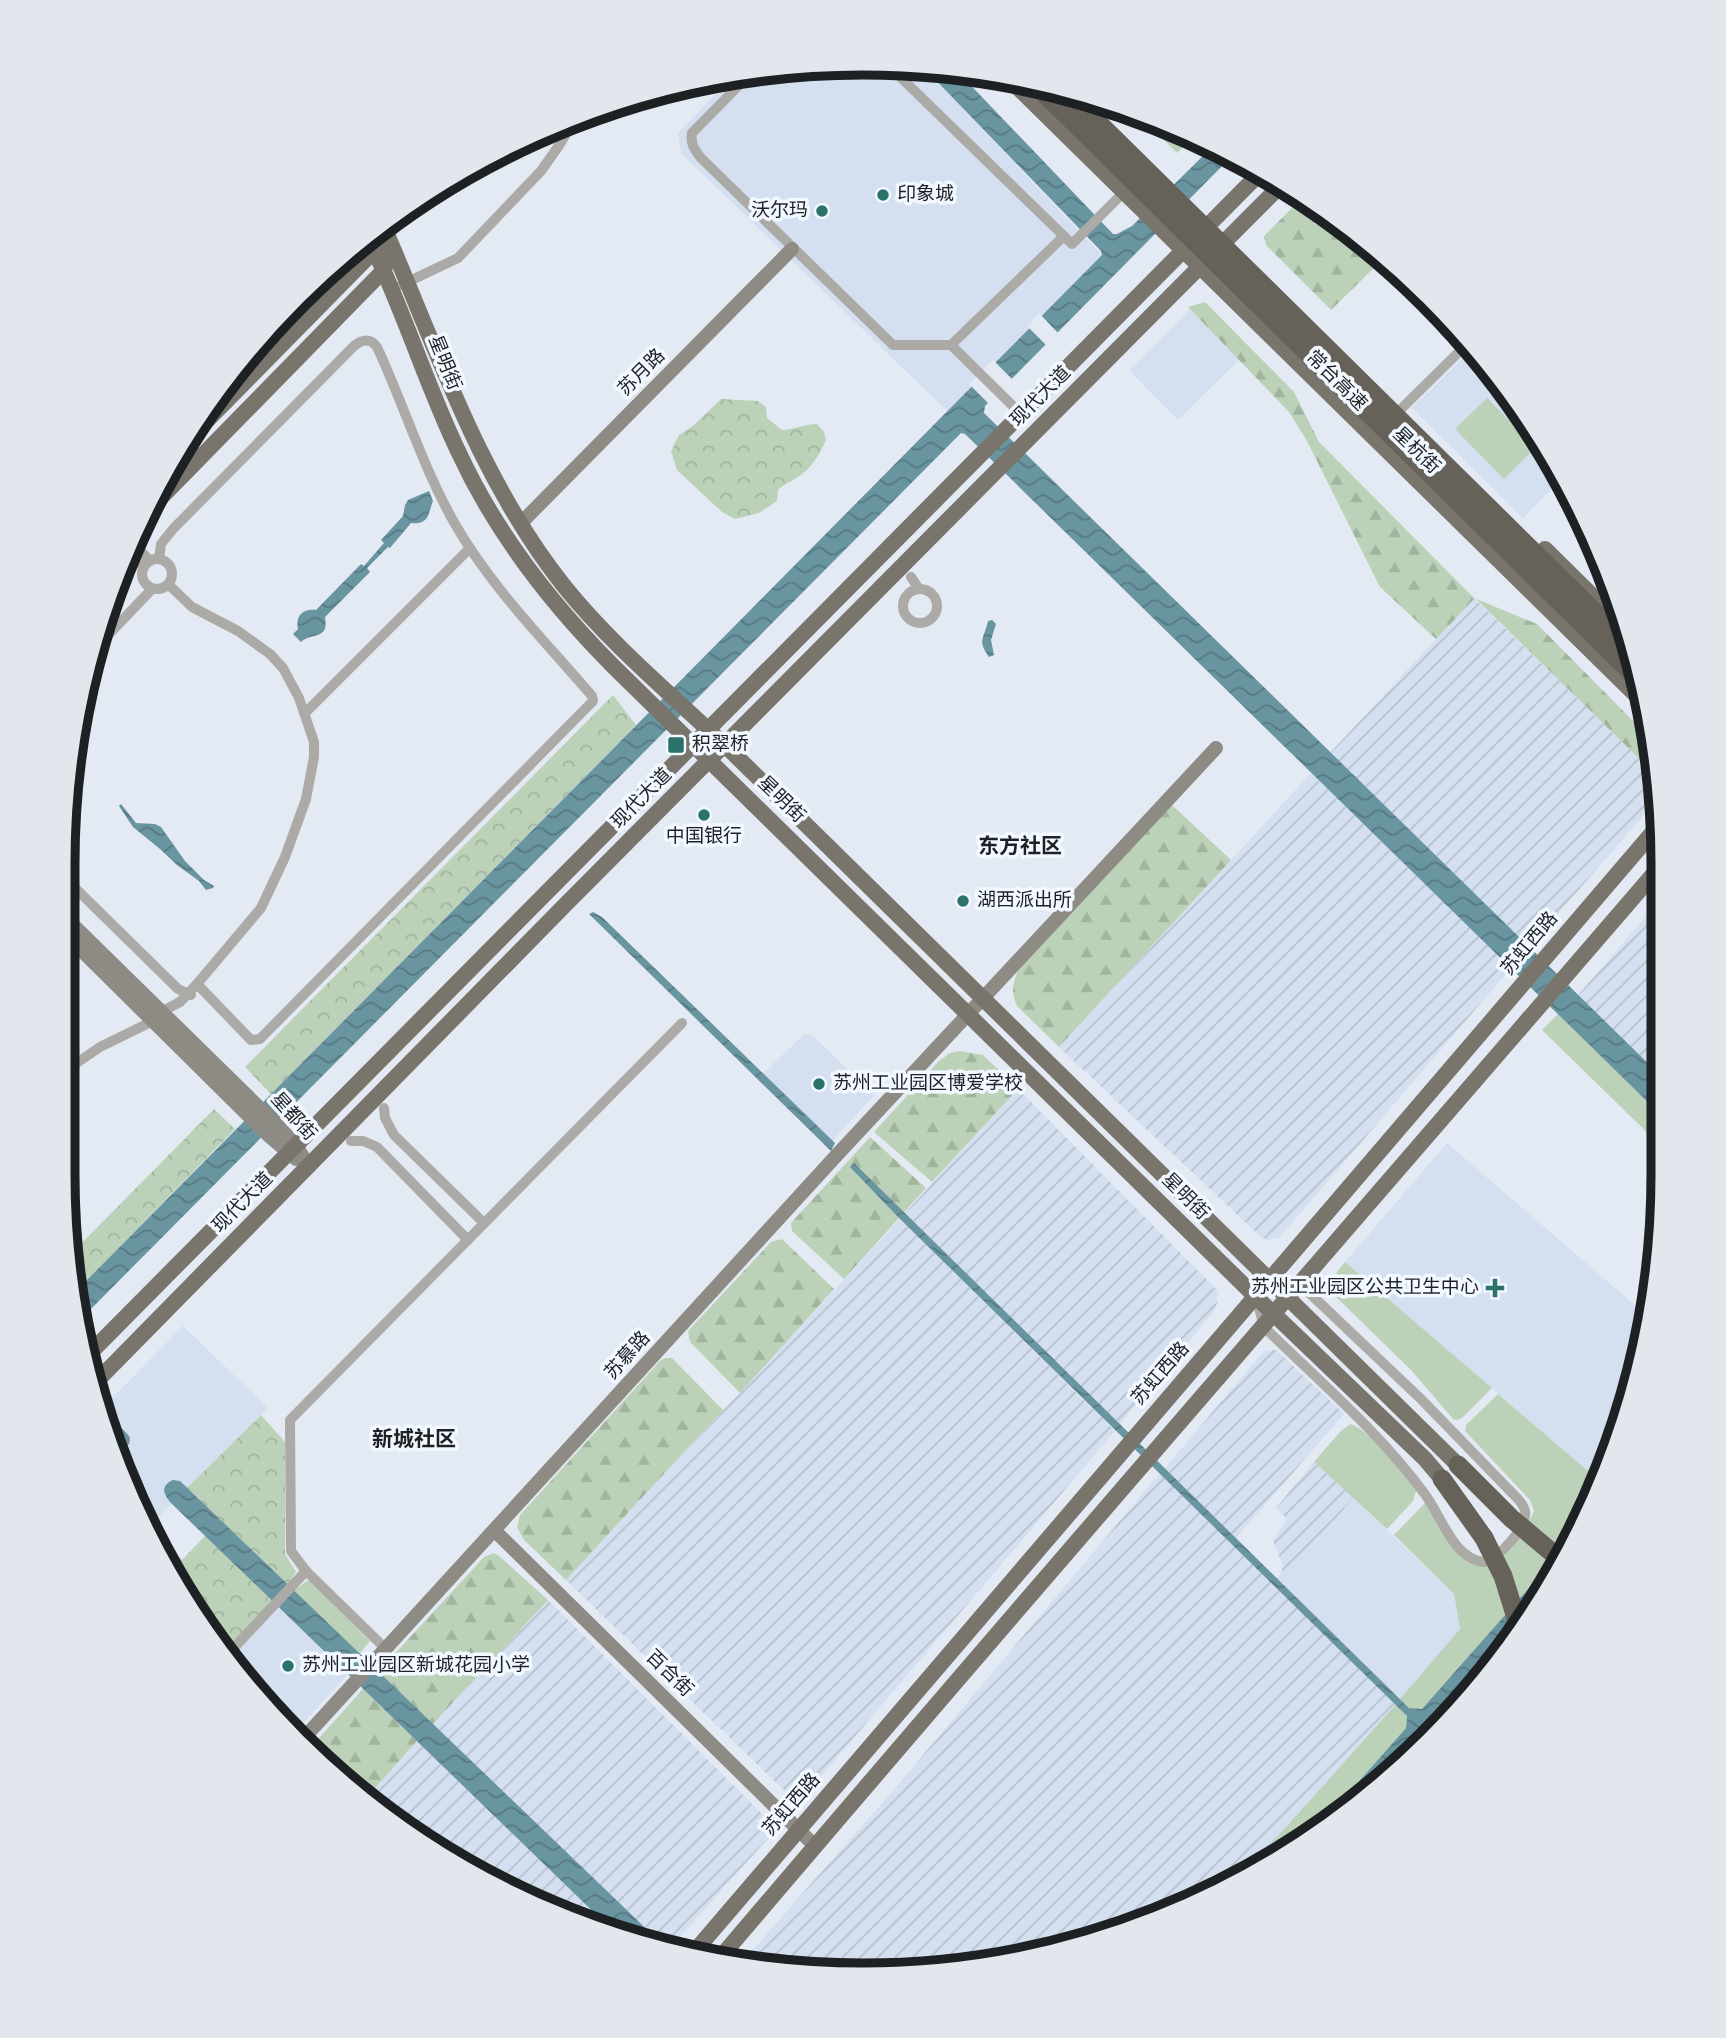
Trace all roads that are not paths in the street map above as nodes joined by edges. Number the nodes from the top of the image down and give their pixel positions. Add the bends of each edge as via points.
1 (901, 76) edge
2 (739, 85) edge
3 (1021, 91) edge
4 (1048, 97) edge
5 (1082, 106) edge
6 (1096, 111) edge
7 (567, 133) edge
8 (1254, 179) edge
9 (1274, 192) edge
10 (1124, 193) junction
11 (1209, 223) junction
12 (387, 235) edge
13 (1064, 236) junction
14 (1227, 240) junction
15 (376, 244) edge
16 (373, 247) edge
17 (393, 248) junction
18 (792, 249) junction
19 (1182, 250) junction
20 (349, 267) edge
21 (1199, 267) junction
22 (384, 270) junction
23 (408, 282) junction
24 (391, 289) junction
25 (951, 345) junction
26 (1460, 350) edge
27 (228, 397) edge
28 (1401, 409) junction
29 (1020, 413) junction
30 (171, 487) edge
31 (520, 524) junction
32 (470, 548) junction
33 (140, 551) edge
34 (138, 556) edge
35 (151, 563) junction
36 (911, 577) dead end
37 (169, 585) junction
38 (152, 589) junction
39 (919, 589) junction
40 (890, 598) dead end
41 (902, 608) junction
42 (1610, 613) edge
43 (110, 633) edge
44 (1617, 635) edge
45 (1626, 667) edge
46 (1632, 691) edge
47 (305, 713) junction
48 (708, 729) junction
49 (693, 744) junction
50 (725, 746) junction
51 (1216, 748) dead end
52 (710, 761) junction
53 (1650, 836) edge
54 (1651, 877) edge
55 (75, 888) edge
56 (75, 928) edge
57 (75, 943) edge
58 (197, 984) junction
59 (206, 993) junction
60 (187, 994) junction
61 (983, 999) junction
62 (968, 1014) junction
63 (157, 1017) junction
64 (682, 1023) dead end
65 (75, 1064) edge
66 (384, 1108) dead end
67 (351, 1141) dead end
68 (292, 1149) junction
69 (309, 1167) junction
70 (484, 1223) junction
71 (468, 1240) junction
72 (1270, 1281) junction
73 (1300, 1284) junction
74 (1256, 1297) junction
75 (1288, 1298) junction
76 (1269, 1321) junction
77 (95, 1348) edge
78 (101, 1377) edge
79 (1458, 1465) joint
80 (1442, 1479) joint
81 (495, 1531) junction
82 (1484, 1538) junction
83 (1553, 1554) edge
84 (306, 1571) junction
85 (1524, 1603) edge
86 (1516, 1616) edge
87 (233, 1648) edge
88 (386, 1649) junction
89 (308, 1734) edge
90 (799, 1829) junction
91 (815, 1846) junction
92 (700, 1946) edge
93 (726, 1951) edge

1 - 13 street
2 - 18 street via 692,133 691,140 701,158
3 - 10 main road, 星杭街
4 - 45 highway, 常台高速, bridge
5 - 44 highway, 常台高速, bridge
6 - 11 main road, 星杭街
7 - 23 street via 541,171 458,258
8 - 11 main road, 现代大道
9 - 14 main road, 现代大道
10 - 13 street via 1072,244
10 - 19 main road, 星杭街
11 - 14 main road, 星杭街
11 - 19 main road, 现代大道
12 - 17 main road, 星明街
13 - 25 street
14 - 21 main road, 现代大道
14 - 28 main road, 星杭街
15 - 17 main road
16 - 22 main road, 星明街
17 - 22 main road
17 - 23 main road, 星明街
18 - 25 street via 893,345
18 - 31 main road, 苏月路
19 - 21 main road, 星杭街
19 - 29 main road, 现代大道
20 - 27 main road
21 - 46 main road, 星杭街
21 - 50 main road, 现代大道
22 - 24 main road, 星明街
22 - 30 main road
23 - 24 street
23 - 31 main road, 星明街 via 474,441
24 - 49 main road, 星明街 via 458,452 496,522 558,609
25 - 29 street
26 - 28 street
28 - 42 main road, 星杭街
29 - 48 main road, 现代大道
31 - 48 main road, 星明街 via 573,596
32 - 35 street via 436,487 379,351 373,341 366,340 354,346 173,528
32 - 47 street
32 - 59 street via 593,701 260,1039 251,1040
33 - 35 street
34 - 35 street
35 - 37 street via 167,562 172,569
35 - 38 street via 143,580
36 - 39 street
37 - 38 street
37 - 47 street via 192,607 270,654 287,674
38 - 43 street
39 - 41 street via 905,597
39 - 41 street via 934,596 933,618 916,624 906,618
40 - 41 street
47 - 58 street via 314,757 306,799 285,858 261,908
48 - 49 main road, 现代大道
48 - 50 main road, 星明街
49 - 52 main road, 星明街
49 - 68 main road, 现代大道
50 - 52 main road, 现代大道
50 - 61 main road, 星明街
51 - 61 main road, 苏慕路
52 - 62 main road, 星明街
52 - 69 main road, 现代大道
53 - 72 main road, 苏虹西路
54 - 73 main road
55 - 60 street
56 - 63 main road, 星都街
57 - 63 main road, 星都街
58 - 59 street
58 - 60 street
59 - 60 street
60 - 63 street
61 - 62 main road, 苏慕路
61 - 72 main road, 星明街
62 - 74 main road, 星明街
62 - 81 main road, 苏慕路
63 - 65 street
63 - 68 main road, 星都街
64 - 70 street
66 - 70 street via 394,1135
67 - 71 street via 377,1147
68 - 69 main road, 星都街
68 - 77 main road, 现代大道
69 - 78 main road, 现代大道
70 - 71 street
71 - 84 street via 290,1420 290,1547
72 - 73 street
72 - 74 main road, 苏虹西路
72 - 75 main road, 星明街
73 - 75 main road
73 - 76 street via 1520,1501 1525,1513 1522,1525 1500,1553 1485,1562 1464,1555 1424,1492
74 - 76 main road, 星明街
74 - 90 main road, 苏虹西路
75 - 76 main road
75 - 79 main road, 星明街
76 - 80 main road, 星明街
76 - 91 main road
79 - 83 highway, bridge
80 - 82 highway
81 - 88 main road, 苏慕路
81 - 90 main road, 百合街
82 - 85 highway, bridge
82 - 86 highway, bridge
84 - 87 street
84 - 88 street
88 - 89 main road, 苏慕路
90 - 91 main road, 百合街
90 - 92 main road, 苏虹西路
91 - 93 main road

